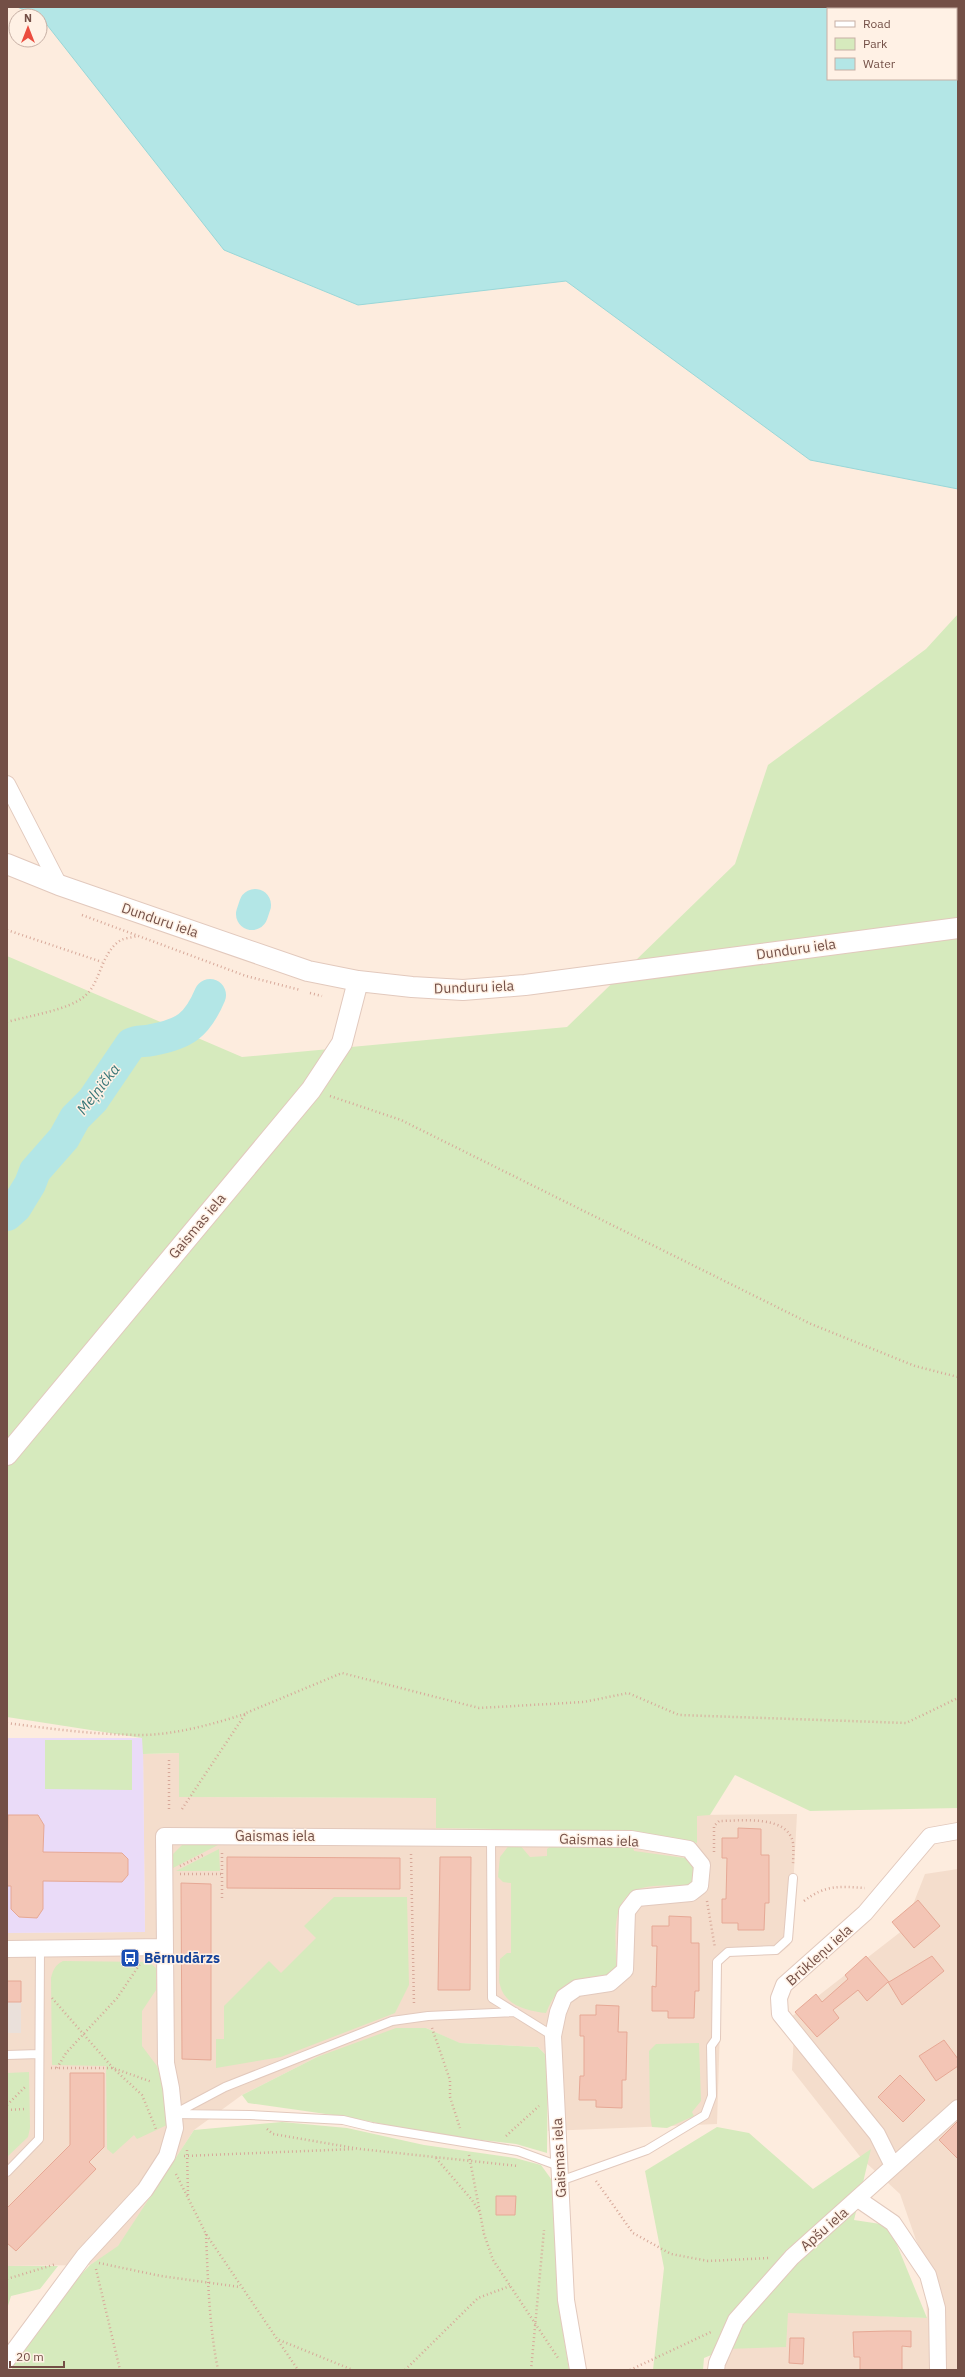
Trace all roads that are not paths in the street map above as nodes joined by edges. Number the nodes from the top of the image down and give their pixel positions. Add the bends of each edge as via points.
1 (8, 789) edge
2 (7, 864) edge
3 (58, 885) junction
4 (958, 928) edge
5 (358, 981) junction
6 (7, 1455) edge
7 (958, 1832) edge
8 (491, 1838) junction
9 (793, 1878) road end
10 (158, 1947) junction
11 (7, 1949) edge
12 (40, 1949) junction
13 (515, 2012) junction
14 (553, 2036) junction
15 (7, 2054) edge
16 (39, 2054) junction
17 (958, 2108) edge
18 (174, 2121) junction
19 (892, 2164) junction
20 (7, 2172) edge
21 (560, 2173) junction
22 (858, 2199) junction
23 (7, 2360) edge
24 (578, 2370) edge
25 (716, 2370) edge
26 (938, 2370) edge

1 - 3 street
2 - 3 street, Dunduru iela
3 - 5 street, Dunduru iela via 308,972
4 - 5 street, Dunduru iela via 525,985 462,990
5 - 6 street, Gaismas iela via 342,1044 311,1090
7 - 19 street, Brūkleņu iela via 930,1836 865,1913 784,1985 779,1998 780,2014 877,2134
8 - 10 street, Gaismas iela via 222,1841 164,1836 164,1874
8 - 13 lane via 492,1998
8 - 14 street, Gaismas iela via 631,1840 688,1849 702,1865 700,1886 691,1892 637,1898 627,1911 625,1970 610,1983 577,1988 564,1997
9 - 21 lane via 788,1939 776,1950 728,1952 717,1962 716,2039 711,2046 712,2096 705,2115 646,2150 589,2171
10 - 12 street
10 - 18 street, Gaismas iela via 166,2063
11 - 12 street
12 - 16 lane
13 - 14 lane
13 - 18 lane via 428,2016 392,2021 239,2082
14 - 21 street, Gaismas iela
15 - 16 lane
16 - 20 lane via 39,2139
17 - 19 street, Apšu iela
18 - 21 lane via 250,2115 343,2120 465,2144 518,2151
18 - 23 street via 167,2156 145,2190 84,2256
19 - 22 street, Apšu iela
21 - 24 street, Gaismas iela via 566,2300
22 - 25 street, Apšu iela via 792,2257 736,2320 717,2362
22 - 26 street via 893,2223 928,2275 937,2308

